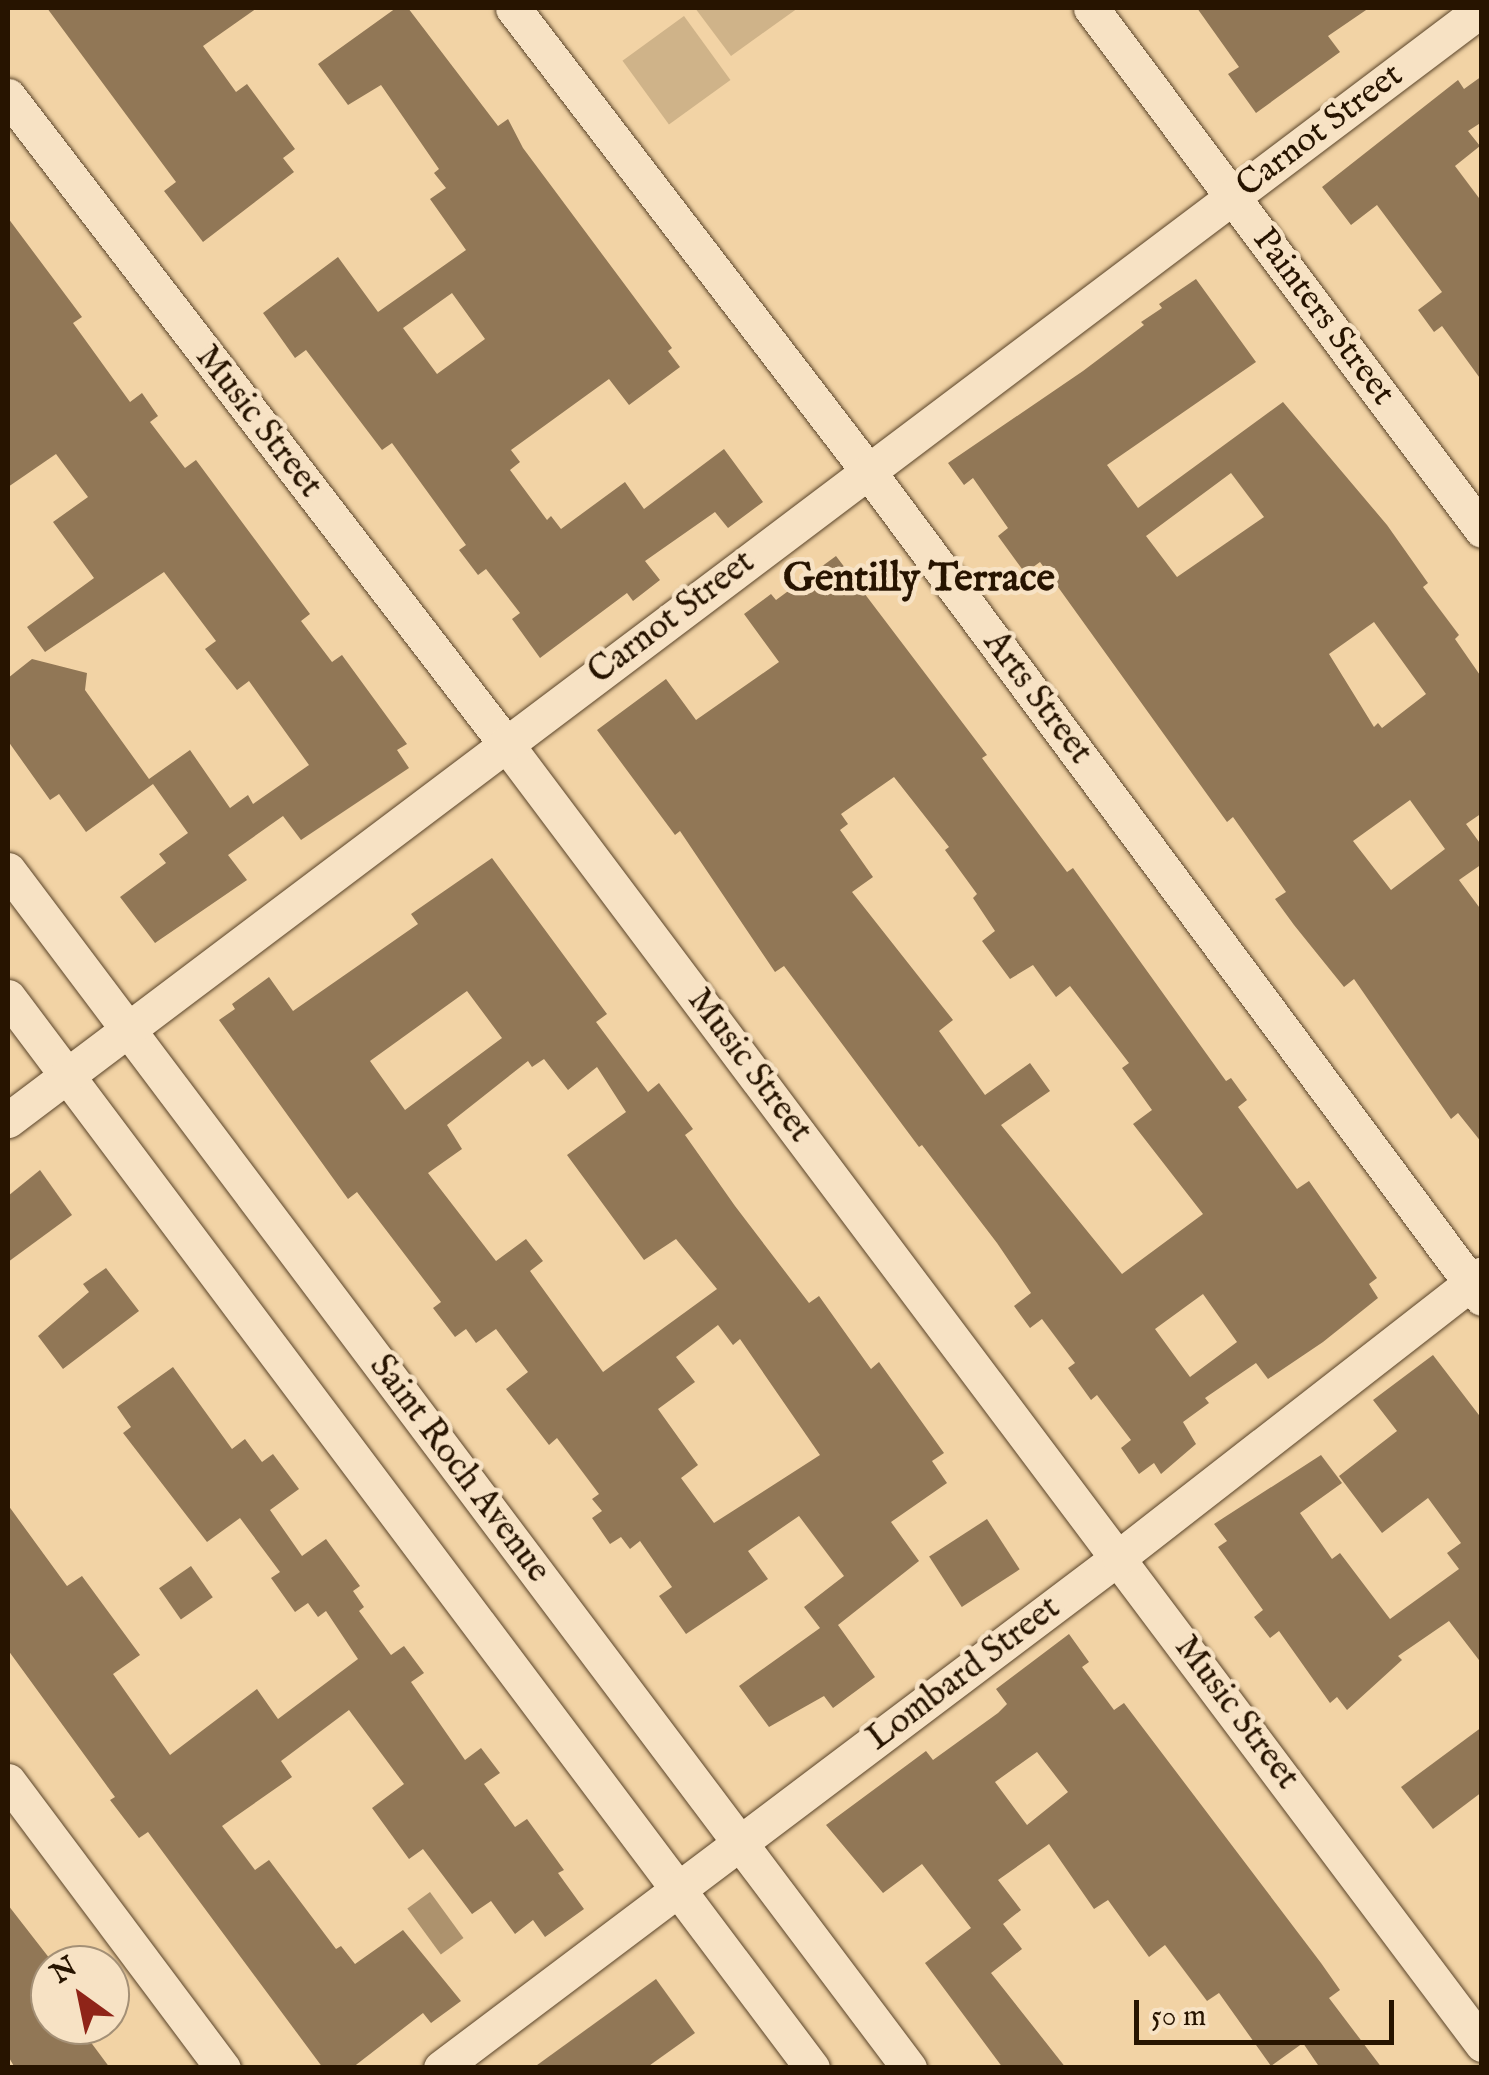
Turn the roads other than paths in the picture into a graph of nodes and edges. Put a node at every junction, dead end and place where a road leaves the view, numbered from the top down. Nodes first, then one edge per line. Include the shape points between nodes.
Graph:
1 (513, 8) edge
2 (1091, 8) edge
3 (1482, 9) edge
4 (8, 96) edge
5 (1233, 196) junction
6 (868, 471) junction
7 (1482, 530) edge
8 (506, 744) junction
9 (8, 870) edge
10 (8, 997) edge
11 (127, 1029) junction
12 (66, 1075) junction
13 (8, 1120) edge
14 (1478, 1285) edge
15 (1120, 1556) junction
16 (8, 1781) edge
17 (740, 1842) junction
18 (677, 1890) junction
19 (1482, 2044) edge
20 (224, 2068) edge
21 (441, 2068) edge
22 (812, 2068) edge
23 (909, 2068) edge

1 - 6 street, Arts Street
2 - 5 street, Painters Street
3 - 5 street, Carnot Street
4 - 8 street, Music Street
5 - 6 street, Carnot Street
5 - 7 street, Painters Street
6 - 8 street, Carnot Street
6 - 14 street, Arts Street
8 - 11 street, Carnot Street
8 - 15 street, Music Street
9 - 11 street, Saint Roch Avenue
10 - 12 street
11 - 12 street, Carnot Street
11 - 17 street, Saint Roch Avenue
12 - 13 street, Carnot Street
12 - 18 street
14 - 15 street, Lombard Street
15 - 17 street, Lombard Street
15 - 19 street, Music Street
16 - 20 street
17 - 18 street, Lombard Street
17 - 23 street, Saint Roch Avenue
18 - 21 street, Lombard Street
18 - 22 street

